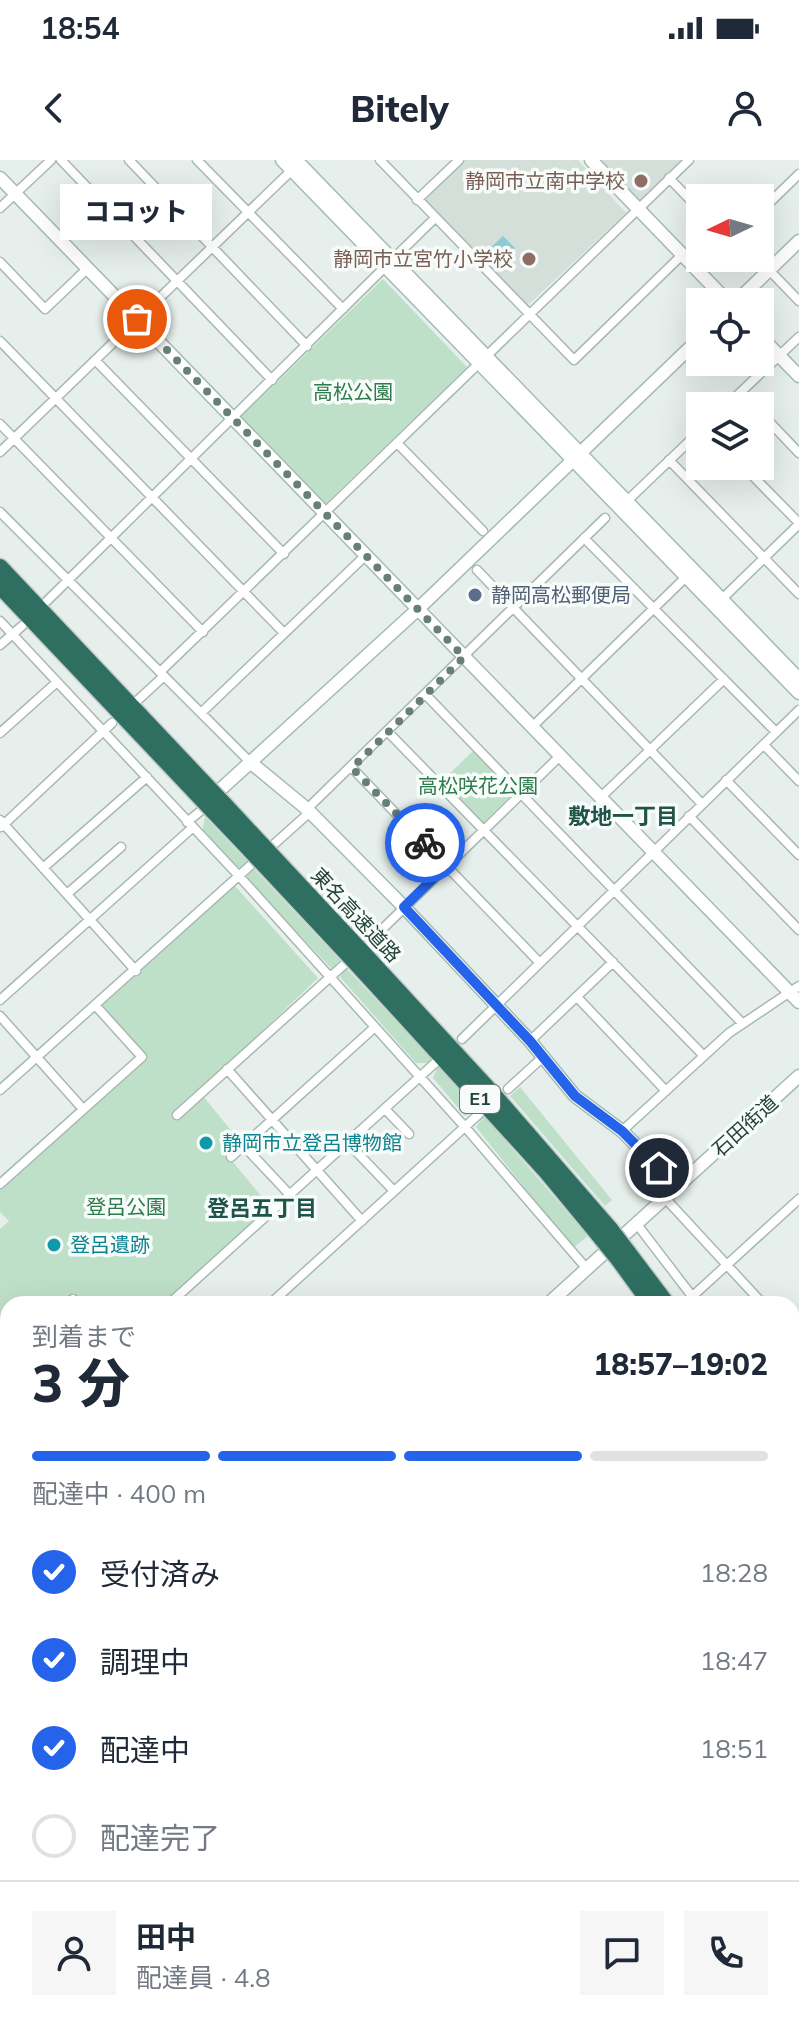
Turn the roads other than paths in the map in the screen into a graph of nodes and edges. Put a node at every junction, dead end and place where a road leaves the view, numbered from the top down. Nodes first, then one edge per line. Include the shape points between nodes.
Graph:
1 (51, 160) edge
2 (61, 160) edge
3 (129, 160) edge
4 (197, 160) edge
5 (282, 160) edge
6 (380, 160) edge
7 (591, 160) edge
8 (689, 160) edge
9 (453, 162) edge
10 (297, 163) edge
11 (799, 174) edge
12 (0, 178) edge
13 (669, 178) junction
14 (16, 194) junction
15 (686, 196) edge
16 (774, 198) edge
17 (417, 200) junction
18 (0, 208) edge
19 (638, 209) junction
20 (247, 213) junction
21 (435, 218) junction
22 (799, 241) edge
23 (213, 247) junction
24 (682, 255) junction
25 (0, 262) edge
26 (389, 263) junction
27 (774, 265) edge
28 (88, 268) junction
29 (767, 272) edge
30 (771, 272) edge
31 (177, 281) junction
32 (714, 288) edge
33 (750, 288) edge
34 (799, 301) edge
35 (343, 309) junction
36 (529, 314) junction
37 (137, 319) junction
38 (799, 337) edge
39 (0, 341) edge
40 (307, 346) junction
41 (774, 351) edge
42 (686, 352) edge
43 (779, 356) junction
44 (95, 360) junction
45 (483, 360) junction
46 (799, 376) edge
47 (272, 380) junction
48 (741, 392) edge
49 (55, 398) junction
50 (233, 419) junction
51 (0, 424) edge
52 (774, 427) edge
53 (14, 438) junction
54 (398, 444) junction
55 (686, 444) edge
56 (0, 452) edge
57 (799, 453) edge
58 (577, 457) junction
59 (191, 459) junction
60 (669, 460) junction
61 (757, 480) edge
62 (152, 498) junction
63 (627, 501) junction
64 (0, 512) edge
65 (326, 514) junction
66 (605, 518) dead end
67 (799, 524) edge
68 (483, 531) dead end
69 (584, 538) junction
70 (111, 539) junction
71 (284, 554) junction
72 (365, 556) junction
73 (764, 558) junction
74 (0, 567) edge
75 (477, 570) dead end
76 (686, 577) junction
77 (68, 581) junction
78 (0, 586) edge
79 (244, 592) junction
80 (799, 594) edge
81 (722, 599) junction
82 (47, 601) dead end
83 (513, 608) junction
84 (655, 608) junction
85 (418, 609) junction
86 (0, 621) edge
87 (22, 626) dead end
88 (203, 632) junction
89 (284, 633) junction
90 (12, 634) junction
91 (0, 645) edge
92 (464, 657) junction
93 (162, 674) junction
94 (724, 679) junction
95 (799, 679) edge
96 (581, 680) junction
97 (57, 682) junction
98 (799, 693) edge
99 (425, 694) junction
100 (138, 700) dead end
101 (799, 710) edge
102 (201, 713) junction
103 (112, 723) dead end
104 (532, 727) junction
105 (104, 731) junction
106 (387, 731) junction
107 (776, 732) junction
108 (0, 733) edge
109 (764, 745) junction
110 (650, 750) junction
111 (560, 756) junction
112 (250, 762) junction
113 (352, 768) junction
114 (147, 777) junction
115 (726, 780) junction
116 (799, 781) edge
117 (200, 788) junction
118 (521, 794) junction
119 (601, 797) junction
120 (219, 801) junction
121 (702, 804) junction
122 (309, 810) junction
123 (689, 816) junction
124 (1, 824) edge
125 (190, 825) junction
126 (484, 829) junction
127 (121, 847) dead end
128 (652, 853) junction
129 (799, 855) edge
130 (446, 866) junction
131 (43, 868) junction
132 (240, 877) junction
133 (614, 889) junction
134 (67, 894) junction
135 (404, 907) junction
136 (89, 919) junction
137 (577, 925) junction
138 (799, 930) edge
139 (539, 962) junction
140 (613, 962) junction
141 (136, 971) junction
142 (329, 975) junction
143 (796, 994) edge
144 (577, 997) junction
145 (0, 1000) edge
146 (495, 1003) junction
147 (95, 1005) junction
148 (0, 1016) edge
149 (742, 1023) junction
150 (375, 1027) junction
151 (462, 1039) dead end
152 (530, 1041) junction
153 (704, 1056) junction
154 (37, 1057) junction
155 (543, 1057) junction
156 (435, 1063) dead end
157 (227, 1069) junction
158 (799, 1076) edge
159 (420, 1077) junction
160 (508, 1089) dead end
161 (0, 1090) edge
162 (666, 1091) junction
163 (83, 1109) junction
164 (385, 1109) junction
165 (479, 1114) dead end
166 (177, 1115) dead end
167 (271, 1121) junction
168 (465, 1127) junction
169 (622, 1131) junction
170 (409, 1134) dead end
171 (348, 1143) junction
172 (244, 1146) junction
173 (231, 1157) dead end
174 (316, 1172) junction
175 (0, 1184) edge
176 (678, 1187) junction
177 (394, 1191) junction
178 (290, 1195) junction
179 (665, 1198) junction
180 (799, 1199) edge
181 (362, 1221) junction
182 (636, 1223) junction
183 (623, 1256) junction
184 (726, 1264) junction
185 (587, 1269) junction
186 (178, 1296) edge
187 (279, 1296) edge
188 (557, 1296) edge
189 (646, 1296) edge
190 (660, 1296) edge
191 (692, 1296) edge
192 (698, 1296) edge
193 (756, 1296) edge

1 - 14 street
2 - 31 street
3 - 23 street
4 - 20 street
5 - 10 street
6 - 17 street
7 - 19 street
8 - 13 street
9 - 17 street
10 - 20 street
10 - 26 street
11 - 16 street
12 - 14 street
13 - 15 street
13 - 19 street
14 - 18 street
14 - 28 street
17 - 21 street
19 - 24 street
19 - 36 street
20 - 23 street
20 - 35 street
21 - 26 street
21 - 36 street
22 - 27 street
23 - 31 street
23 - 40 street
24 - 32 street
24 - 36 street via 574,360
25 - 28 street via 45,309
26 - 35 street
26 - 45 street
28 - 37 street
29 - 33 street
30 - 34 street
31 - 37 street
31 - 47 street
35 - 40 street
36 - 45 street
37 - 44 street
37 - 50 street
38 - 43 street
39 - 49 street
40 - 47 street
41 - 43 street
42 - 58 street
43 - 46 street
43 - 48 street
44 - 49 street
44 - 59 street
45 - 54 street
45 - 58 street
47 - 50 street
49 - 53 street
49 - 62 street
50 - 59 street
50 - 65 street
51 - 53 street
52 - 57 street
53 - 56 street
53 - 70 street
54 - 65 street
54 - 68 street
55 - 60 street
58 - 63 street
58 - 76 street
58 - 85 street
59 - 62 street
59 - 71 street
60 - 63 street
60 - 73 street
61 - 67 street
62 - 70 street
62 - 79 street
63 - 81 street
64 - 77 street
65 - 71 street
65 - 72 street
66 - 69 street
67 - 73 street
69 - 83 street
69 - 84 street
70 - 77 street
70 - 88 street
71 - 79 street
72 - 85 street
72 - 89 street
73 - 80 street
73 - 81 street
74 - 117 highway, 東名高速道路 / E1
75 - 83 street
76 - 84 street
76 - 98 street
77 - 82 street
77 - 93 street
78 - 117 highway, 東名高速道路 / E1
79 - 88 street
79 - 89 street
81 - 95 street
83 - 92 street
83 - 96 street
84 - 94 street
84 - 96 street
85 - 92 street
85 - 112 street
86 - 90 street
87 - 90 street
88 - 93 street
89 - 102 street
90 - 91 street
90 - 97 street
92 - 99 street
92 - 104 street
93 - 100 street
93 - 102 street
94 - 107 street
94 - 110 street
96 - 104 street
96 - 110 street
97 - 105 street
97 - 108 street
99 - 106 street
99 - 118 street
101 - 107 street
102 - 112 street
103 - 105 street
104 - 111 street
105 - 114 street
105 - 124 street
106 - 113 street
106 - 126 street
107 - 109 street
109 - 115 street
109 - 116 street
110 - 119 street
110 - 121 street
111 - 118 street
111 - 119 street
112 - 120 street
112 - 122 street
113 - 122 street
113 - 130 street
114 - 125 street
114 - 131 street
115 - 121 street
115 - 129 street
117 - 120 highway, 東名高速道路 / E1, bridge
118 - 126 street
118 - 133 street
119 - 128 street
120 - 125 street
120 - 183 highway, 東名高速道路 / E1, bridge via 257,849 493,1094
121 - 123 street
122 - 132 street
122 - 135 street
123 - 128 street
123 - 138 street
124 - 131 street
125 - 132 street
125 - 136 street
126 - 130 street
126 - 137 street
127 - 134 street
128 - 133 street
128 - 143 street
130 - 135 street
130 - 139 street
131 - 134 street
132 - 141 street
132 - 142 street
133 - 137 street
133 - 149 street
134 - 136 street
135 - 142 street
135 - 146 street
136 - 141 street
136 - 145 street
137 - 139 street
137 - 140 street
139 - 146 street
140 - 144 street
140 - 153 street
141 - 147 street
142 - 150 street
142 - 157 street
143 - 149 street
144 - 152 street
144 - 162 street
146 - 151 street
146 - 152 street
147 - 154 street
147 - 163 street via 142,1057
148 - 154 street
149 - 153 street
150 - 159 street
150 - 167 street
152 - 155 street
153 - 162 street
154 - 161 street
154 - 163 street
155 - 160 street
155 - 169 street via 575,1096
156 - 159 street
157 - 166 street
157 - 167 street
158 - 176 street, 石田街道
159 - 164 street
159 - 168 street
162 - 169 street
163 - 175 street
164 - 170 street
164 - 171 street
165 - 168 street
167 - 172 street
167 - 174 street
168 - 177 street
168 - 185 street
169 - 176 street
171 - 174 street
171 - 177 street
172 - 173 street
172 - 178 street
174 - 178 street
174 - 181 street
176 - 179 street, 石田街道
177 - 181 street
178 - 186 street
179 - 182 street, 石田街道
179 - 184 street
180 - 184 street
181 - 187 street
182 - 185 street, 石田街道
182 - 191 street
183 - 189 highway, 東名高速道路 / E1
183 - 190 highway, 東名高速道路 / E1
184 - 192 street
184 - 193 street
185 - 188 street, 石田街道

